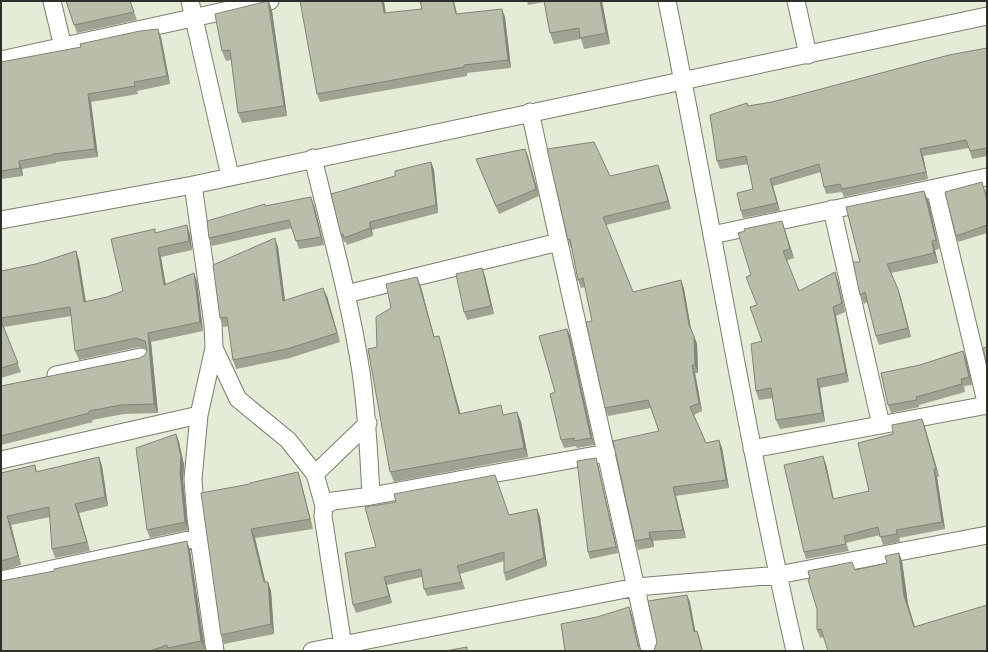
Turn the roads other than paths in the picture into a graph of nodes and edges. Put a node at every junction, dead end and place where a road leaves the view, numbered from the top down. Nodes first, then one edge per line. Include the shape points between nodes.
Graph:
1 (52, 1) edge
2 (190, 1) edge
3 (270, 1) edge
4 (666, 1) edge
5 (796, 1) edge
6 (987, 16) edge
7 (194, 18) junction
8 (64, 47) junction
9 (808, 55) junction
10 (1, 60) edge
11 (683, 80) junction
12 (530, 112) junction
13 (313, 158) junction
14 (230, 176) junction
15 (987, 177) edge
16 (193, 185) junction
17 (935, 188) junction
18 (832, 209) junction
19 (1, 220) edge
20 (712, 235) junction
21 (559, 242) junction
22 (346, 294) junction
23 (214, 348) junction
24 (141, 357) edge
25 (40, 379) edge
26 (987, 405) edge
27 (199, 415) junction
28 (368, 423) junction
29 (881, 426) junction
30 (752, 449) junction
31 (607, 453) junction
32 (1, 460) edge
33 (315, 474) junction
34 (371, 496) junction
35 (324, 506) junction
36 (987, 535) edge
37 (198, 538) junction
38 (778, 575) junction
39 (1, 580) edge
40 (636, 587) junction
41 (343, 648) edge
42 (215, 651) edge
43 (312, 651) edge
44 (650, 651) edge
45 (795, 651) edge

1 - 8 street
2 - 7 street
3 - 7 street
4 - 11 street
5 - 9 street
6 - 9 street
7 - 8 street
7 - 14 street
8 - 10 street
9 - 11 street
11 - 12 street
11 - 20 street
12 - 13 street
12 - 21 street
13 - 14 street
13 - 22 street
14 - 16 street
15 - 17 street
16 - 19 street
16 - 23 street via 213,324
17 - 18 street
17 - 26 street
18 - 20 street
18 - 29 street
20 - 30 street
21 - 22 street
21 - 31 street
22 - 28 street via 361,370
23 - 27 street
23 - 33 street via 238,399 288,440
24 - 25 street
26 - 29 street
27 - 32 street
27 - 37 street via 193,479
28 - 33 street
28 - 34 street
29 - 30 street
30 - 38 street
31 - 34 street
31 - 40 street
33 - 35 street
34 - 35 street via 333,501
35 - 41 street via 323,516
36 - 38 street
37 - 39 street
37 - 42 street
38 - 40 street
38 - 45 street
40 - 41 street
40 - 44 street
41 - 43 street

